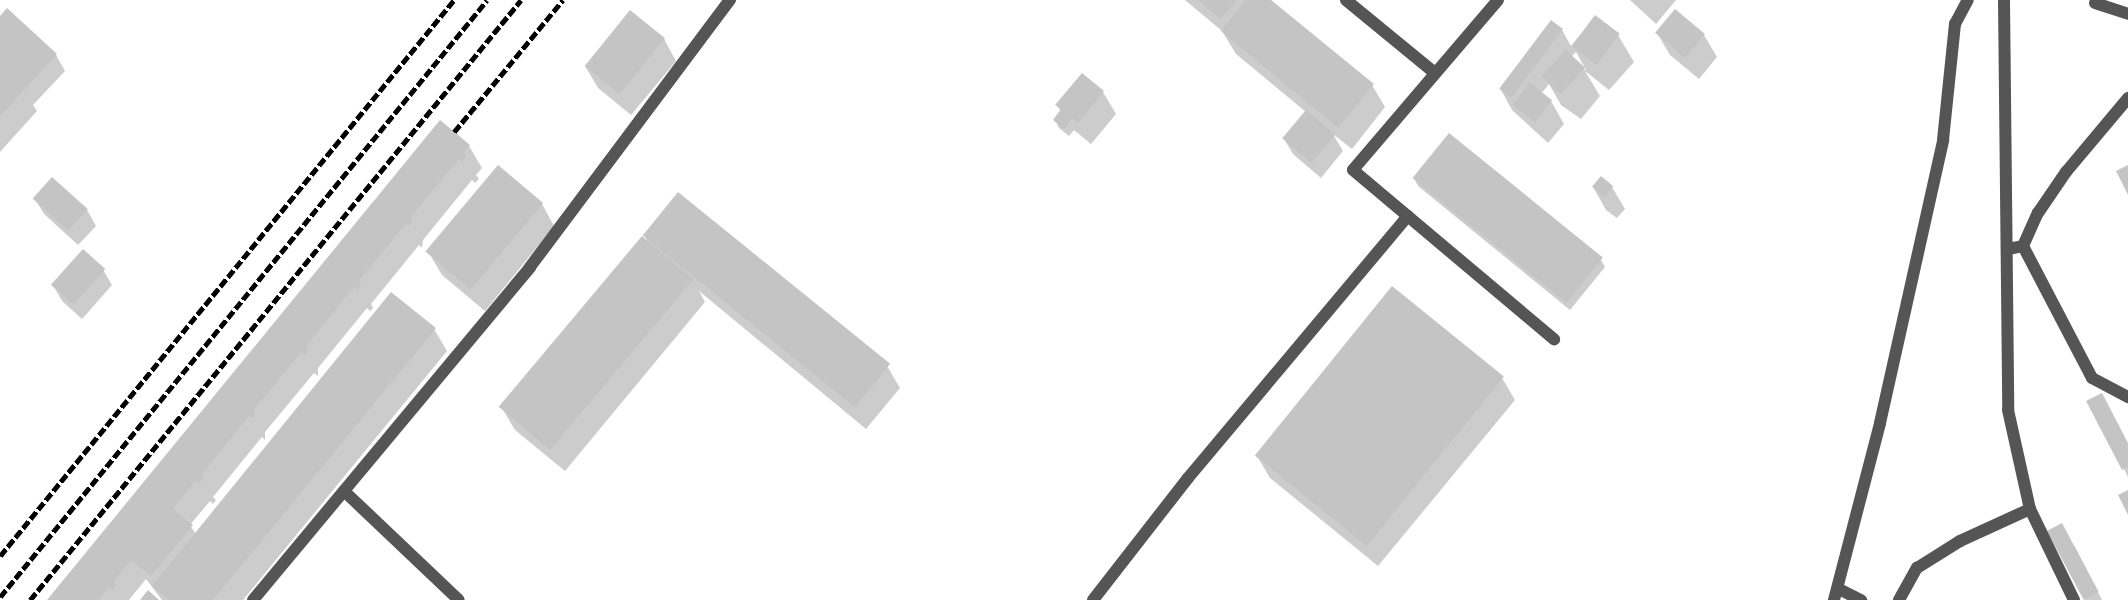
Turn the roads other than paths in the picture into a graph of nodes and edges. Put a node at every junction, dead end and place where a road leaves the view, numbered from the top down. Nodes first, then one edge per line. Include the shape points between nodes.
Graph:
1 (730, 0) edge
2 (1346, 0) edge
3 (1498, 0) edge
4 (1968, 0) edge
5 (2004, 0) edge
6 (2096, 1) edge
7 (2128, 14) edge
8 (1435, 74) junction
9 (2128, 98) edge
10 (1408, 216) junction
11 (2024, 246) junction
12 (2008, 249) junction
13 (1554, 339) dead end
14 (2128, 397) edge
15 (344, 491) junction
16 (2030, 509) junction
17 (1837, 594) edge
18 (253, 600) edge
19 (459, 600) edge
20 (1093, 600) edge
21 (1862, 600) edge
22 (1899, 600) edge
23 (2074, 600) edge

1 - 15 street via 530,267
2 - 8 street
3 - 8 street
4 - 17 street via 1955,24 1943,140
5 - 12 street
6 - 7 street
8 - 10 street via 1353,171
9 - 11 street via 2066,172 2038,213
10 - 13 street
10 - 20 street via 1188,478
11 - 12 street
11 - 14 street via 2092,378
12 - 16 street via 2008,410
15 - 18 street
15 - 19 street
16 - 22 street via 1960,541 1917,568
16 - 23 street
17 - 21 street

